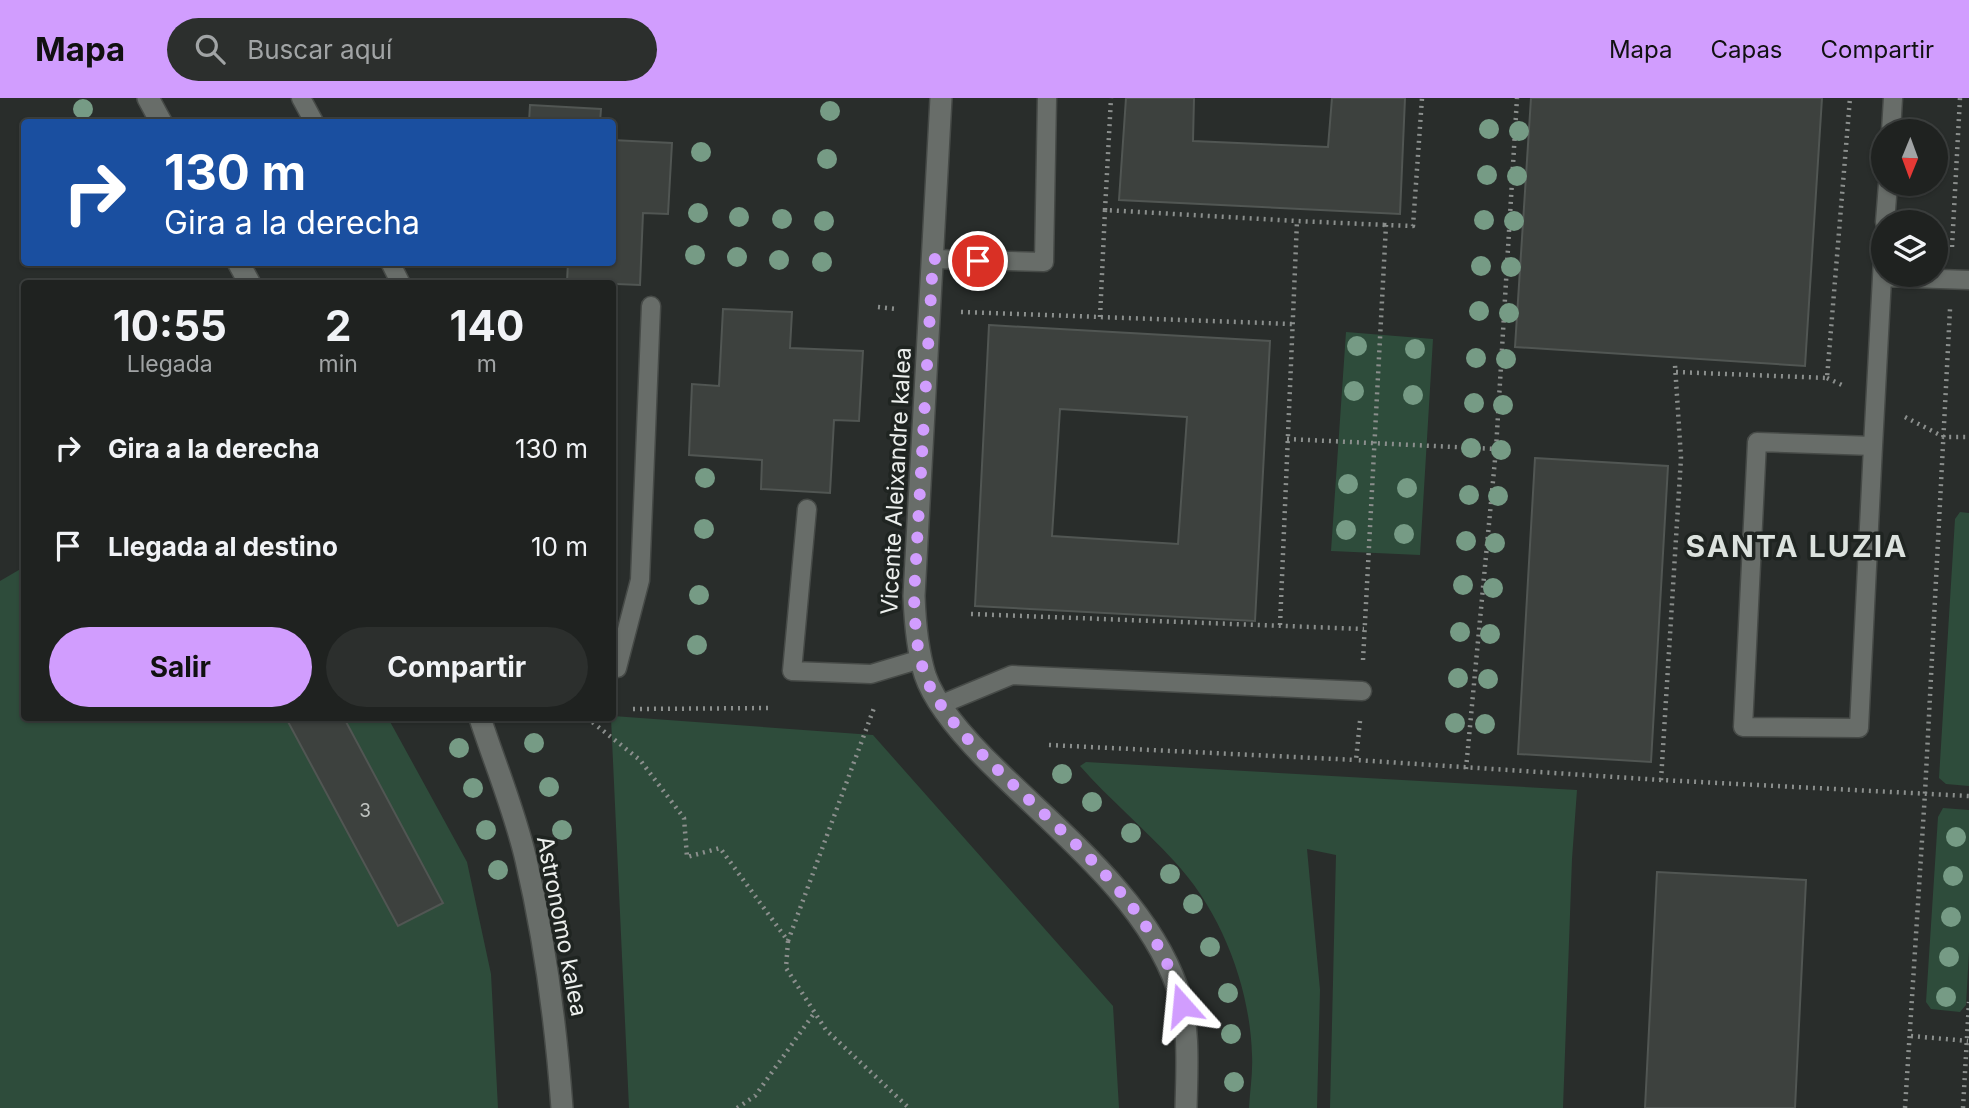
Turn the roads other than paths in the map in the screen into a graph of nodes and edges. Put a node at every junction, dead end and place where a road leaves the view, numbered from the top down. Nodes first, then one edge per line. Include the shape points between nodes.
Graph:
1 (148, 98) edge
2 (301, 98) edge
3 (941, 98) edge
4 (1047, 98) edge
5 (1894, 98) edge
6 (159, 119) edge
7 (312, 119) edge
8 (1892, 119) edge
9 (933, 259) junction
10 (1881, 287) edge
11 (651, 306) dead end
12 (1873, 446) junction
13 (807, 509) dead end
14 (921, 659) junction
15 (616, 668) edge
16 (1362, 691) road end
17 (942, 704) junction
18 (481, 721) edge
19 (562, 1108) edge
20 (1186, 1108) edge

1 - 6 street
2 - 7 lane
3 - 9 street, Vicente Aleixandre kalea
4 - 9 lane via 1044,262
5 - 8 lane
9 - 14 street, Vicente Aleixandre kalea via 914,596
10 - 12 lane
11 - 15 lane via 639,580
12 - 12 lane via 1757,442 1743,727 1859,728
13 - 14 lane via 792,671 871,674
14 - 17 street, Vicente Aleixandre kalea via 925,677
16 - 17 lane via 1012,675
17 - 20 street, Vicente Aleixandre kalea via 970,743 1110,881 1143,920 1164,956 1186,1023
18 - 19 street, Astronomo kalea via 526,858 558,1049

